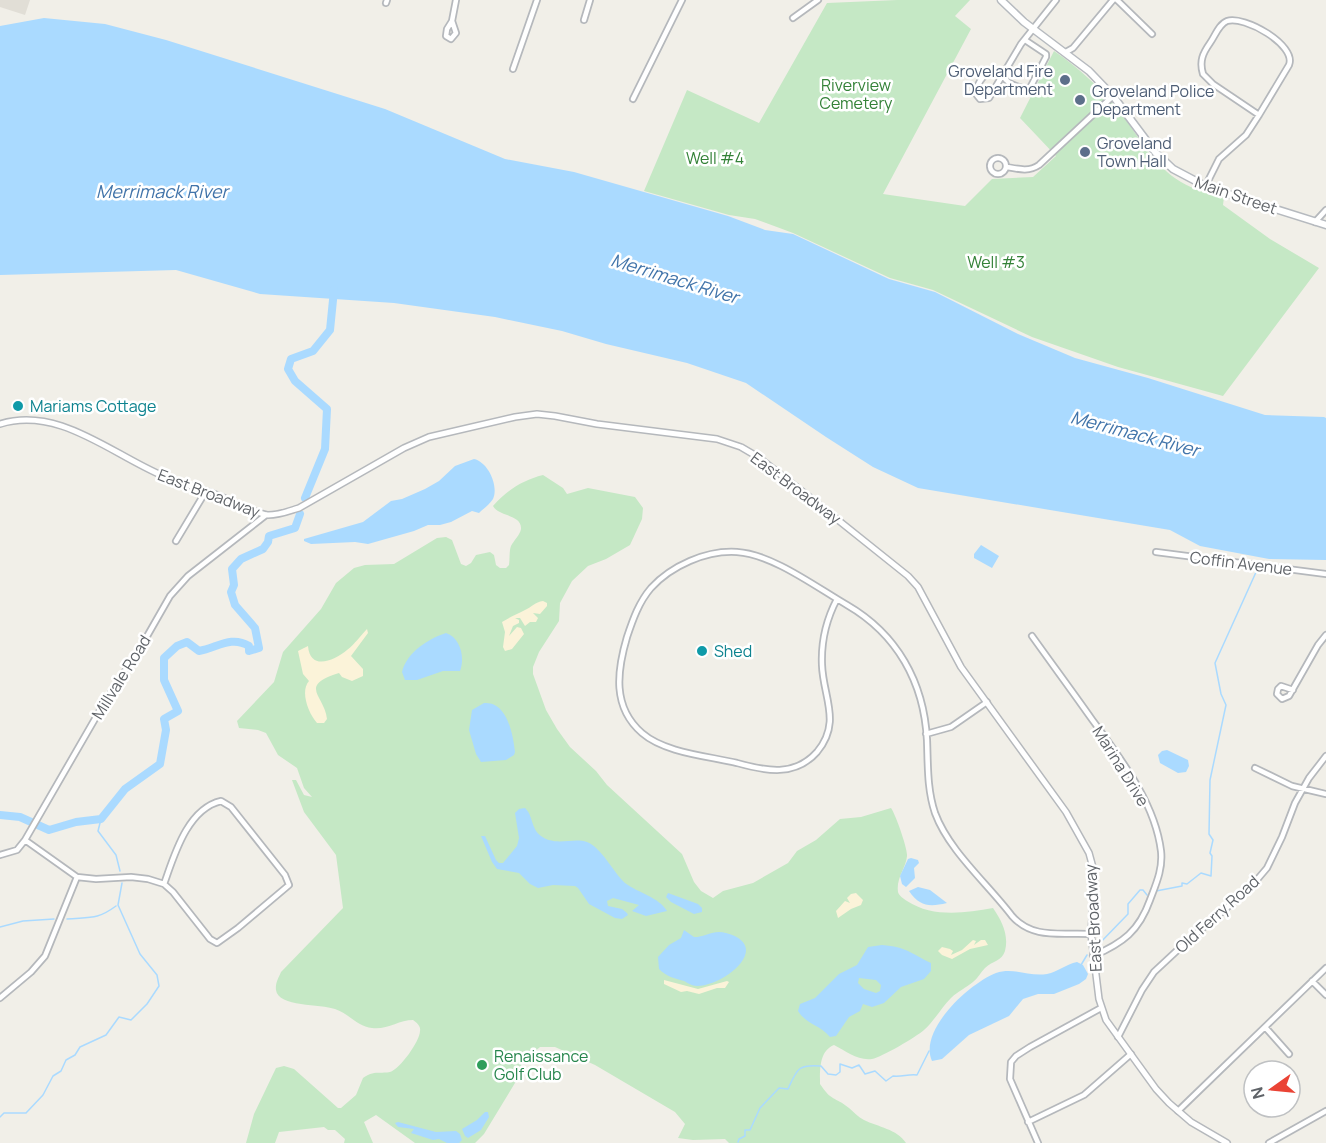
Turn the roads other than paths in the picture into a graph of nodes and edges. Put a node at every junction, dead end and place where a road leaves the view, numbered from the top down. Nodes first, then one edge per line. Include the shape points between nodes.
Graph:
1 (456, 0) edge
2 (537, 0) edge
3 (590, 0) edge
4 (682, 0) edge
5 (818, 0) edge
6 (1001, 0) edge
7 (1056, 0) edge
8 (1115, 0) edge
9 (793, 18) dead end
10 (584, 20) dead end
11 (452, 21) dead end
12 (1034, 30) junction
13 (1152, 34) dead end
14 (1025, 39) junction
15 (1066, 52) junction
16 (513, 69) dead end
17 (1003, 75) junction
18 (1113, 96) junction
19 (633, 99) dead end
20 (1259, 115) junction
21 (1006, 167) dead end
22 (1205, 187) junction
23 (1326, 210) edge
24 (1315, 222) junction
25 (1326, 225) edge
26 (0, 424) edge
27 (206, 491) junction
28 (266, 515) junction
29 (176, 541) dead end
30 (1156, 552) dead end
31 (1326, 574) edge
32 (837, 599) junction
33 (1326, 635) edge
34 (1032, 636) dead end
35 (1293, 690) dead end
36 (987, 702) junction
37 (927, 734) junction
38 (1326, 756) edge
39 (1255, 768) dead end
40 (1303, 789) junction
41 (1326, 794) edge
42 (25, 840) junction
43 (0, 855) edge
44 (77, 877) junction
45 (164, 884) junction
46 (1091, 934) junction
47 (1094, 956) junction
48 (1326, 968) edge
49 (1312, 981) junction
50 (1326, 995) edge
51 (0, 998) edge
52 (1101, 1008) junction
53 (1265, 1027) junction
54 (1118, 1037) junction
55 (1131, 1054) junction
56 (1289, 1054) dead end
57 (1178, 1111) junction
58 (1326, 1111) edge
59 (1028, 1122) junction
60 (1038, 1143) edge
61 (1227, 1143) edge
62 (1269, 1143) edge

1 - 11 street
2 - 16 street
3 - 10 street
4 - 19 street
5 - 9 street
6 - 12 main road, Main Street
7 - 12 street
8 - 13 street
8 - 15 street via 1074,48
12 - 14 street
12 - 15 main road, Main Street
14 - 17 street
14 - 17 street via 1046,54 1031,86 1016,86
15 - 18 main road, Main Street
17 - 17 street via 989,98 980,99 976,89 983,76 995,72
18 - 21 street via 1034,168
18 - 22 main road, Main Street via 1165,163
20 - 20 street via 1289,65 1289,52 1270,34 1240,21 1228,21 1202,57 1203,74
20 - 22 street via 1246,135 1219,159
22 - 24 main road, Main Street
23 - 24 street
24 - 25 main road, Main Street
26 - 27 street, East Broadway via 21,419 60,425 161,475
27 - 28 street, East Broadway
27 - 29 street
28 - 36 street, East Broadway via 299,508 429,437 515,417 537,414 717,439 758,457 908,576 918,587 961,668
28 - 42 street, Millvale Road via 175,590
30 - 31 street, Coffin Avenue
32 - 32 street via 752,554 716,553 674,570 646,595 630,626 618,677 628,716 646,737 668,747 770,771 803,763 820,747 830,725 822,653 826,625
32 - 37 street via 877,626 901,654 918,687
33 - 35 street
34 - 47 street, Marina Drive via 1126,768 1152,817 1159,842 1160,873 1142,919 1125,939
36 - 37 street via 948,729
36 - 46 street, East Broadway via 1066,812 1089,853 1095,875
37 - 46 street via 930,792 948,838 1023,926 1038,933
38 - 40 street, Old Ferry Road
39 - 40 street
40 - 41 street
40 - 54 street, Old Ferry Road via 1263,873 1162,964
42 - 43 street, Millvale Road via 17,850
42 - 44 street
44 - 45 street via 131,877
44 - 51 street via 45,956
45 - 45 street via 184,831 206,808 221,801 231,807 289,883 217,943
46 - 47 street, East Broadway
47 - 52 street, East Broadway
48 - 49 street
49 - 50 street
49 - 53 street
52 - 54 street, East Broadway
52 - 59 street via 1030,1047 1011,1062 1010,1079
53 - 56 street
53 - 57 street
54 - 55 street, East Broadway
55 - 57 street, East Broadway
55 - 59 street via 1084,1095
57 - 61 street, East Broadway
58 - 62 street
59 - 60 street

